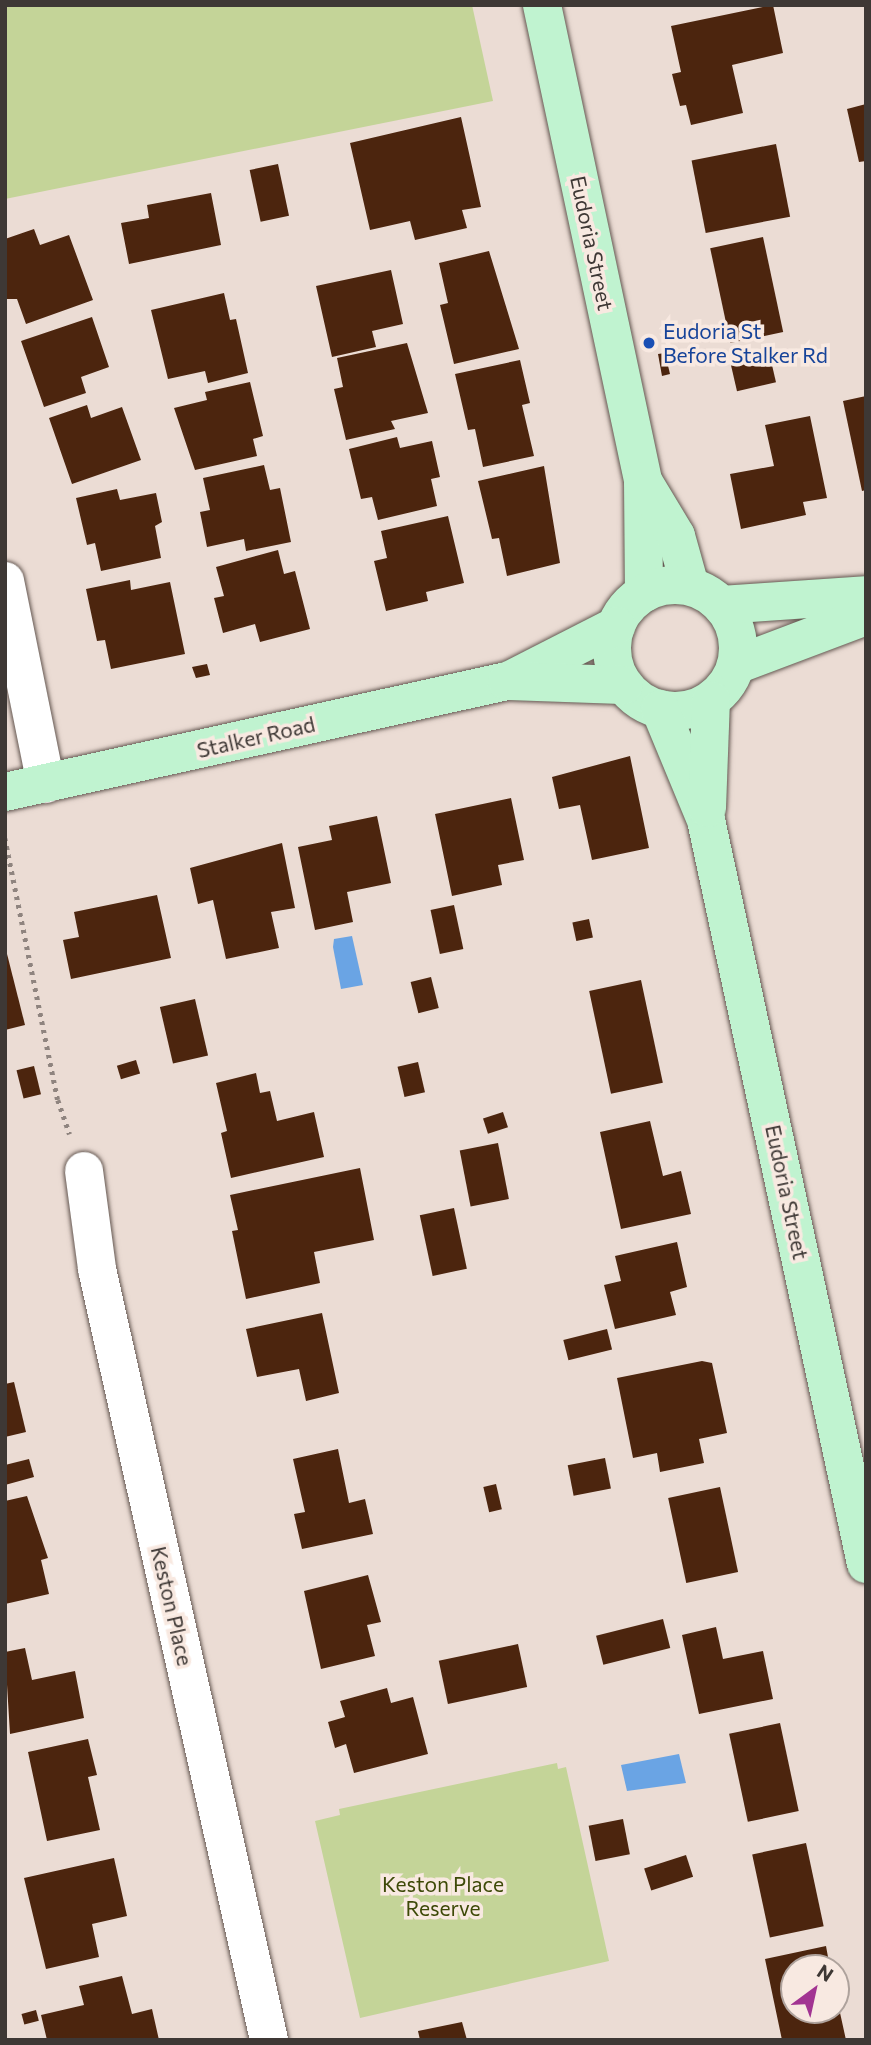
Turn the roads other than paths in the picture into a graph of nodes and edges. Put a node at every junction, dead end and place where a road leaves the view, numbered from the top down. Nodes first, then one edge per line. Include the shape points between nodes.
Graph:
1 (542, 5) edge
2 (643, 481) junction
3 (5, 581) edge
4 (644, 593) junction
5 (705, 595) junction
6 (866, 596) edge
7 (866, 616) edge
8 (616, 626) junction
9 (736, 665) junction
10 (507, 681) junction
11 (624, 685) junction
12 (711, 700) junction
13 (660, 709) junction
14 (46, 784) junction
15 (5, 792) edge
16 (706, 820) junction
17 (84, 1171) road end
18 (864, 1549) edge
19 (269, 2040) edge

1 - 2 main road, Eudoria Street
2 - 4 main road, Eudoria Street
2 - 5 main road, Eudoria Street
3 - 14 street
4 - 5 main road via 663,586
4 - 8 main road via 632,601
5 - 6 main road
5 - 9 main road via 733,623
7 - 9 main road
8 - 10 main road, Stalker Road
8 - 11 main road via 613,656
9 - 12 main road
10 - 11 main road, Stalker Road
10 - 14 main road, Stalker Road
11 - 13 main road via 640,700
12 - 13 main road via 686,709
12 - 16 main road, Eudoria Street
13 - 16 main road, Eudoria Street
14 - 15 main road, Stalker Road
16 - 18 main road, Eudoria Street
17 - 19 street, Keston Place via 97,1269

